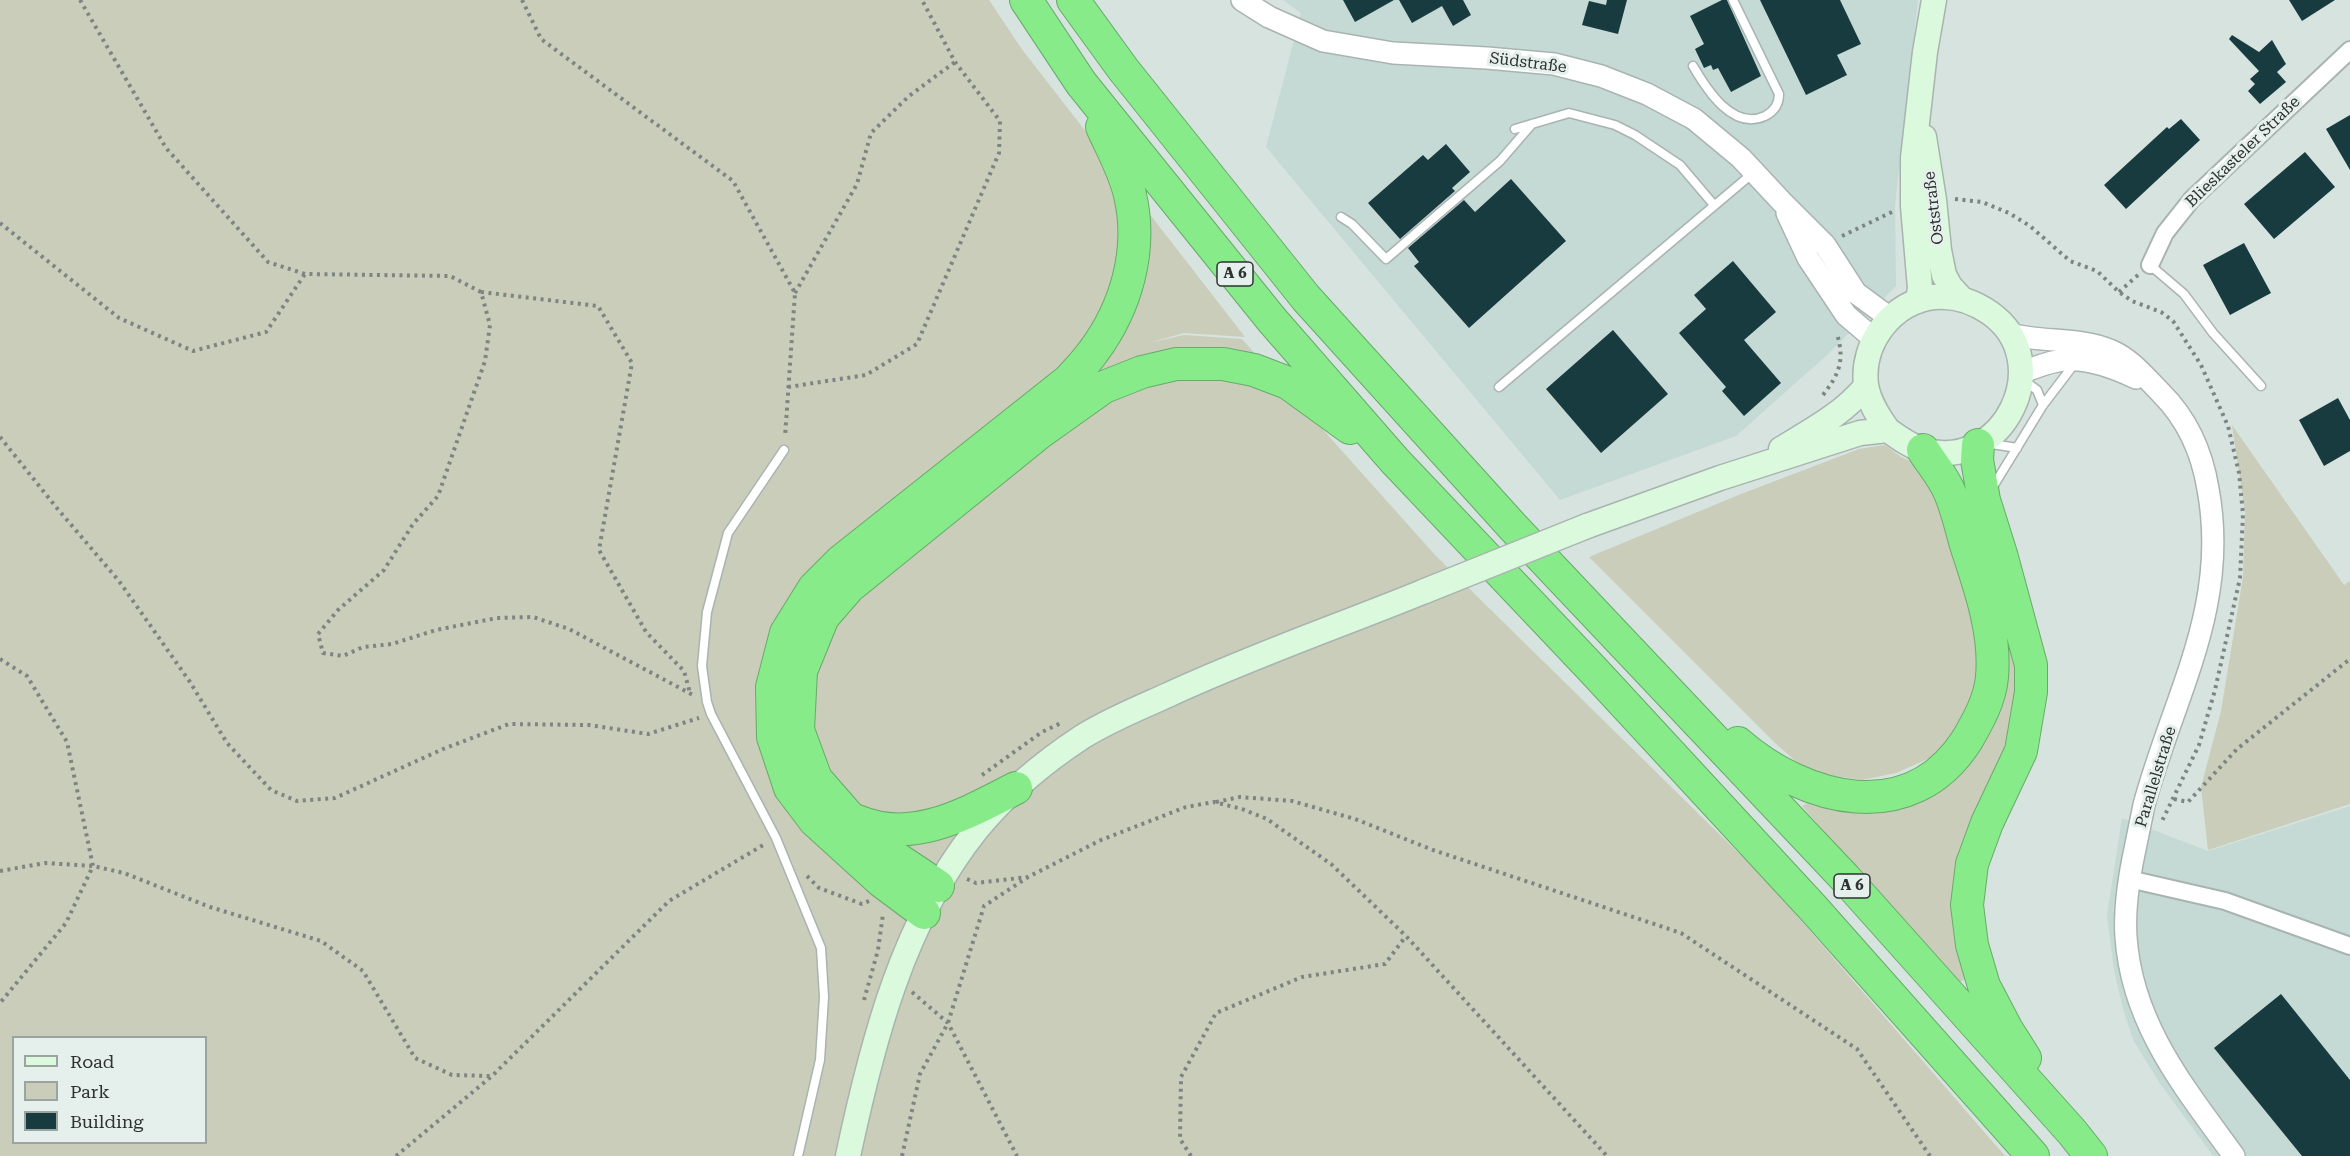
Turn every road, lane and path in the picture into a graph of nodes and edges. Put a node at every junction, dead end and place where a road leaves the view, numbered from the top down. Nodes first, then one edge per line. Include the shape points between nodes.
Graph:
1 (80, 0) edge
2 (522, 0) edge
3 (922, 0) edge
4 (1026, 0) edge
5 (1073, 0) edge
6 (1242, 0) edge
7 (1733, 0) edge
8 (1934, 0) edge
9 (2350, 51) edge
10 (955, 62) junction
11 (1693, 66) dead end
12 (1081, 83) junction
13 (1532, 124) junction
14 (1515, 129) dead end
15 (1756, 171) junction
16 (1782, 202) junction
17 (1923, 203) junction
18 (1714, 205) junction
19 (1341, 217) dead end
20 (0, 223) edge
21 (1825, 245) junction
22 (2150, 265) junction
23 (305, 274) junction
24 (481, 292) junction
25 (2119, 292) junction
26 (795, 293) junction
27 (1961, 298) junction
28 (1918, 301) junction
29 (1890, 318) junction
30 (1835, 329) dead end
31 (2010, 334) junction
32 (1874, 339) junction
33 (2076, 361) junction
34 (2021, 375) junction
35 (1866, 386) junction
36 (788, 387) junction
37 (1499, 387) dead end
38 (2261, 387) dead end
39 (2156, 388) junction
40 (1821, 397) dead end
41 (2043, 405) junction
42 (1888, 430) junction
43 (0, 437) edge
44 (1980, 444) junction
45 (2017, 448) junction
46 (784, 450) joint
47 (1923, 450) junction
48 (1395, 460) junction
49 (1720, 478) junction
50 (1984, 500) junction
51 (1627, 645) junction
52 (0, 659) edge
53 (2350, 659) edge
54 (690, 694) junction
55 (707, 702) junction
56 (711, 714) junction
57 (1016, 788) junction
58 (2174, 799) junction
59 (1214, 802) junction
60 (851, 819) junction
61 (2159, 828) dead end
62 (776, 838) junction
63 (93, 866) junction
64 (0, 871) edge
65 (803, 872) dead end
66 (1028, 877) junction
67 (2129, 879) junction
68 (937, 890) junction
69 (871, 899) dead end
70 (1407, 936) junction
71 (2350, 946) edge
72 (896, 978) junction
73 (0, 1003) edge
74 (948, 1023) junction
75 (492, 1076) junction
76 (2072, 1132) junction
77 (396, 1156) edge
78 (798, 1156) edge
79 (848, 1156) edge
80 (902, 1156) edge
81 (1017, 1156) edge
82 (1191, 1156) edge
83 (1607, 1156) edge
84 (1930, 1156) edge
85 (2032, 1156) edge
86 (2091, 1156) edge
87 (2234, 1156) edge

1 - 23 path via 166,148 268,262
2 - 26 path via 541,39 733,181
3 - 10 path
4 - 12 highway, A 6
5 - 51 highway, A 6 via 1306,298 1428,436
6 - 15 street, Südstraße via 1323,41 1393,53 1554,64 1601,76 1694,118
7 - 11 lane via 1779,94 1779,104 1755,120 1743,119 1708,92
8 - 17 main road, Oststraße via 1919,114
9 - 22 street, Blieskasteler Straße via 2192,199 2165,232
10 - 26 path via 909,96 871,133 857,184
10 - 36 path via 1000,121 999,153 917,344 866,375
12 - 48 highway, A 6 via 1272,320
12 - 68 highway via 1130,196 1132,268 1122,302 1094,352 1069,380 841,561 814,588 786,633 772,687 773,736 790,788 815,822 881,881
13 - 14 lane
13 - 18 lane via 1569,113 1615,125 1680,165
13 - 19 lane via 1500,161 1386,259
15 - 16 street, Südstraße
15 - 18 lane
16 - 21 street, Südstraße
16 - 32 street, Südstraße via 1808,258 1846,315
17 - 21 path via 1886,214
17 - 25 path via 1958,198 2009,213 2070,261 2097,272
17 - 27 main road, Oststraße via 1944,274
17 - 28 main road, Oststraße
18 - 37 lane
20 - 23 path via 118,318 194,351 266,332
21 - 29 street, Südstraße via 1856,293
22 - 25 path
22 - 38 lane via 2184,294
23 - 24 path via 450,276
24 - 54 path via 598,306 632,363 599,550 646,633 684,671
24 - 54 path via 490,325 485,361 438,496 413,524 384,570 338,610 318,634 323,653 343,656 363,647 392,644 436,630 497,618 533,617 569,629
25 - 58 path via 2173,321 2202,365 2228,426 2239,473 2243,514 2240,578 2229,635 2199,744
26 - 36 path
27 - 28 main road via 1946,296
27 - 31 main road via 1997,318
28 - 29 main road
29 - 32 main road
30 - 40 path via 1841,348 1838,376
31 - 34 main road
31 - 39 street, Parallelstraße via 2078,341 2114,351
32 - 35 main road via 1866,362
33 - 34 street, Parallelstraße via 2060,360
33 - 39 street, Parallelstraße via 2120,370
33 - 41 lane
34 - 41 lane via 2037,390
34 - 44 main road via 2012,413 1999,430
35 - 42 main road via 1874,410
35 - 49 main road via 1835,417 1775,453
36 - 46 path
39 - 67 street, Parallelstraße via 2192,433 2205,468 2214,544 2199,644 2145,805
41 - 45 lane
42 - 47 main road
42 - 49 main road via 1860,433
43 - 56 path via 119,581 190,682 227,743 271,790 297,801 335,798 509,724 590,725 648,734
44 - 45 lane
44 - 47 main road via 1942,453
44 - 50 highway via 1977,460
45 - 50 lane
46 - 55 lane via 728,533 707,612 702,666
47 - 51 highway via 1950,491 1993,645 1992,680 1980,719 1958,754 1932,778 1874,798 1841,796 1805,786 1761,762
48 - 60 highway via 1288,383 1254,370 1223,364 1176,364 1104,387 1038,434 849,587 823,617 801,670 798,730 816,778
48 - 85 highway, A 6 via 1813,908
49 - 57 main road, bridge via 1587,526 1207,677 1113,720 1076,742
50 - 76 highway via 2031,665 2031,692 2021,751 1972,864 1968,905 1972,945 1984,986 2006,1028
51 - 76 highway, A 6 via 1845,878
52 - 63 path via 27,676 67,742
53 - 58 path via 2237,749 2188,802
54 - 55 path
55 - 56 lane
56 - 62 lane
57 - 60 highway via 957,817 914,830 871,827
57 - 68 main road via 977,829
58 - 61 path
59 - 66 path via 1186,807 1101,840
59 - 70 path via 1267,819 1331,864
59 - 84 path via 1240,797 1292,801 1355,819 1433,850 1681,933 1857,1049
60 - 68 highway
62 - 75 path via 669,901
62 - 78 lane via 821,948 824,997 820,1060
63 - 64 path via 45,862
63 - 73 path via 66,923
63 - 75 path via 124,873 210,907 321,941 363,971 416,1058 452,1075
65 - 69 path via 819,888 862,904
66 - 68 path
66 - 74 path via 984,906
67 - 71 street via 2225,900
67 - 87 street, Parallelstraße via 2126,937 2141,1010 2180,1081
68 - 72 main road
70 - 82 path via 1385,964 1302,977 1216,1013 1181,1077 1180,1139
70 - 83 path
72 - 74 path
72 - 79 main road
74 - 80 path via 920,1074
74 - 81 path
75 - 77 path
76 - 86 highway, A 6

